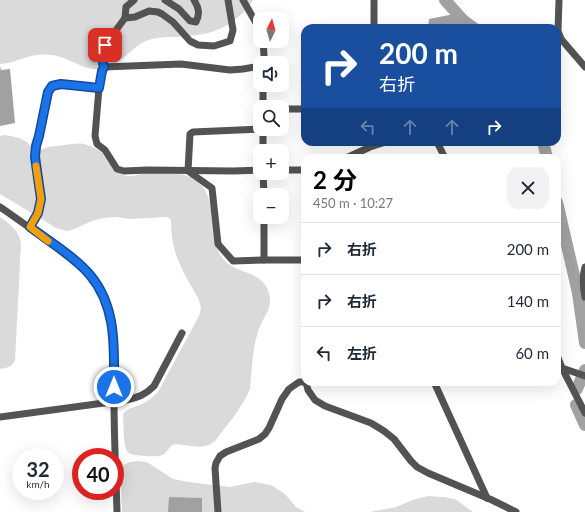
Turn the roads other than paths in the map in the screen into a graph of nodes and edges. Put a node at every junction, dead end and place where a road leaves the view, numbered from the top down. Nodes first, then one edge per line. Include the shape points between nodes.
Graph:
1 (134, 0) edge
2 (165, 0) edge
3 (194, 0) edge
4 (228, 0) edge
5 (243, 0) edge
6 (374, 0) edge
7 (559, 0) edge
8 (125, 18) junction
9 (253, 18) edge
10 (374, 24) edge
11 (558, 24) edge
12 (561, 39) edge
13 (104, 67) junction
14 (253, 67) edge
15 (585, 68) edge
16 (99, 88) junction
17 (289, 109) edge
18 (301, 109) edge
19 (253, 129) edge
20 (373, 146) edge
21 (355, 154) edge
22 (188, 170) junction
23 (253, 170) edge
24 (289, 170) edge
25 (301, 170) edge
26 (0, 207) edge
27 (264, 224) edge
28 (30, 227) junction
29 (264, 260) junction
30 (301, 260) edge
31 (585, 267) edge
32 (585, 297) edge
33 (182, 333) dead end
34 (562, 368) joint
35 (583, 375) edge
36 (301, 382) edge
37 (307, 386) edge
38 (436, 386) edge
39 (114, 402) junction
40 (585, 413) edge
41 (0, 417) edge
42 (487, 498) junction
43 (116, 512) edge
44 (218, 512) edge
45 (516, 512) edge

1 - 8 street via 126,7
2 - 3 street via 179,9 190,21 196,22 199,10
4 - 8 street via 233,30 230,41 214,46 190,42 173,22 158,12 150,10 135,17
5 - 9 street
6 - 10 street
7 - 11 street
8 - 13 street via 105,45
12 - 15 street
13 - 14 street via 180,64 230,70
13 - 16 street
16 - 22 street via 95,136 117,169 124,172
16 - 28 street via 61,84 52,86 48,92 35,157 41,199 38,213
17 - 18 street
19 - 22 street via 193,132 190,134
20 - 21 street
22 - 23 street
22 - 29 street via 212,188 218,244 233,261
24 - 25 street
26 - 28 street
27 - 29 street
28 - 39 street via 80,264 105,300 113,330
29 - 30 street
31 - 32 street
33 - 39 street via 154,386 140,397
34 - 35 street
34 - 40 street
36 - 44 street via 289,389 282,399 266,434 226,452 216,462
37 - 42 street via 315,400 325,406 371,423 384,431 394,439 417,468
38 - 42 street
39 - 41 street
39 - 43 street
42 - 45 street

